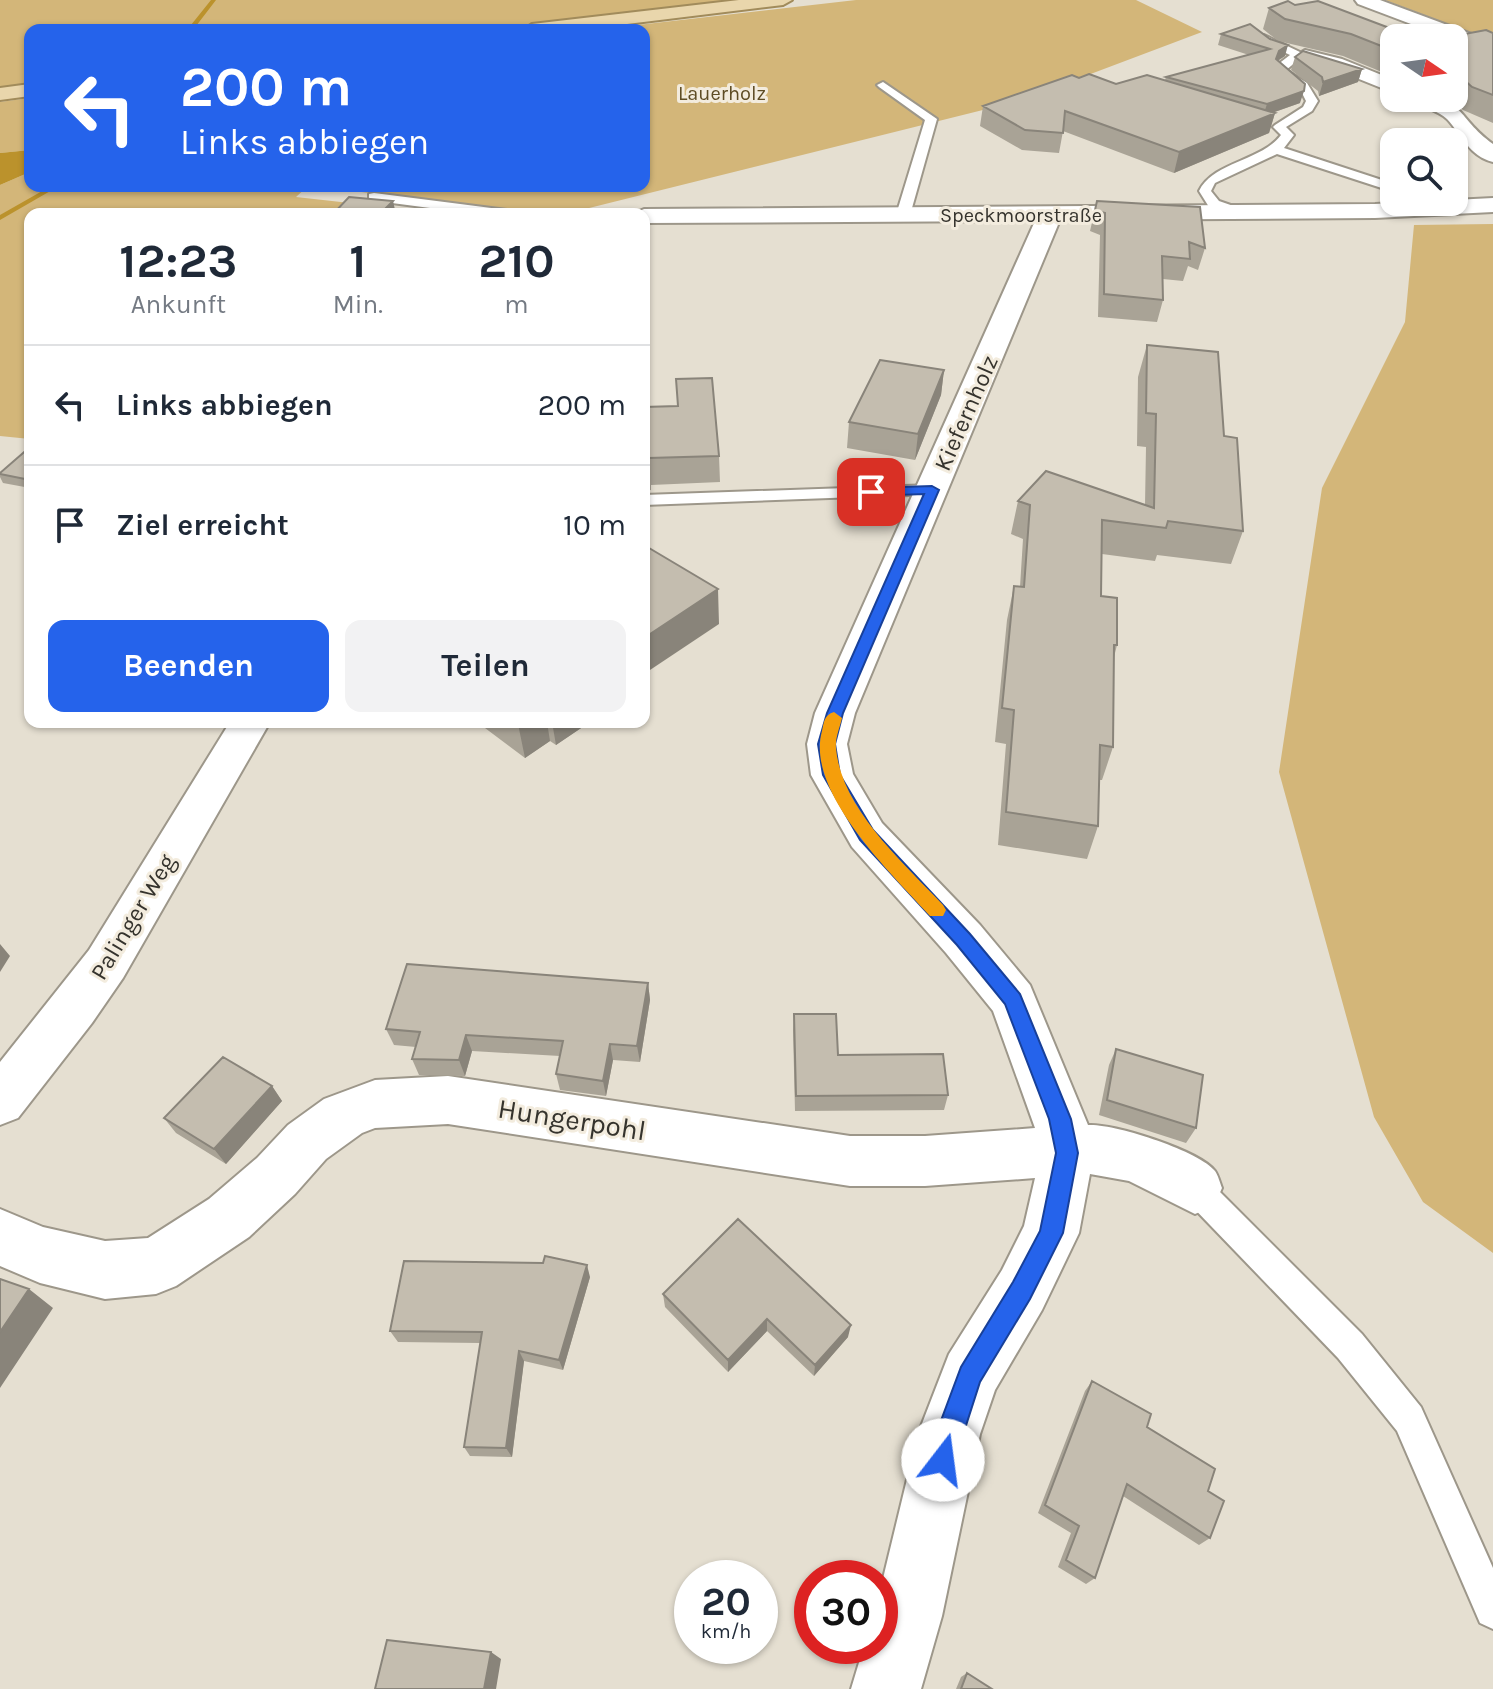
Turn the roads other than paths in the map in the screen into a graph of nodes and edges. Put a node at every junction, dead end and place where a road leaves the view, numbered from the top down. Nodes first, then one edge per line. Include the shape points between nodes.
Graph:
1 (783, 0) edge
2 (1364, 0) edge
3 (582, 24) edge
4 (1247, 26) edge
5 (1493, 49) edge
6 (1298, 55) junction
7 (1380, 81) edge
8 (883, 85) dead end
9 (24, 91) edge
10 (0, 94) edge
11 (1451, 112) edge
12 (1266, 123) edge
13 (1279, 127) junction
14 (1276, 150) junction
15 (1493, 155) edge
16 (1380, 183) edge
17 (374, 197) edge
18 (1468, 205) edge
19 (1493, 205) edge
20 (460, 208) edge
21 (1380, 208) edge
22 (1240, 213) junction
23 (903, 215) junction
24 (1050, 215) junction
25 (650, 216) edge
26 (932, 490) junction
27 (650, 500) edge
28 (246, 728) edge
29 (0, 1101) edge
30 (1067, 1153) junction
31 (1195, 1188) joint
32 (0, 1237) edge
33 (1493, 1610) edge
34 (886, 1689) edge

1 - 3 main road
2 - 5 street
4 - 6 lane via 1263,40
6 - 7 street
6 - 13 lane via 1281,71 1303,85 1312,101
8 - 23 lane via 931,119
9 - 10 main road
11 - 15 street
12 - 13 lane
13 - 14 lane via 1288,135
14 - 16 lane
14 - 22 lane via 1210,181 1205,191 1214,204
17 - 20 lane
18 - 19 street, Speckmoorstraße
21 - 22 street, Speckmoorstraße
22 - 24 street, Speckmoorstraße
23 - 24 street, Speckmoorstraße
23 - 25 street, Speckmoorstraße
24 - 26 street, Kiefernholz
26 - 27 lane
26 - 30 street, Kiefernholz via 835,713 827,744 832,775 867,835 1013,1000 1060,1119
28 - 29 street, Palinger Weg via 106,964
30 - 31 street, Hungerpohl via 1096,1149 1130,1156
30 - 32 street, Hungerpohl via 850,1161 448,1100 375,1104 343,1116 307,1142 229,1218 156,1266 105,1270 40,1255
30 - 34 street, Kiefernholz via 1051,1233 970,1375 949,1434
31 - 33 lane via 1341,1336 1409,1419

